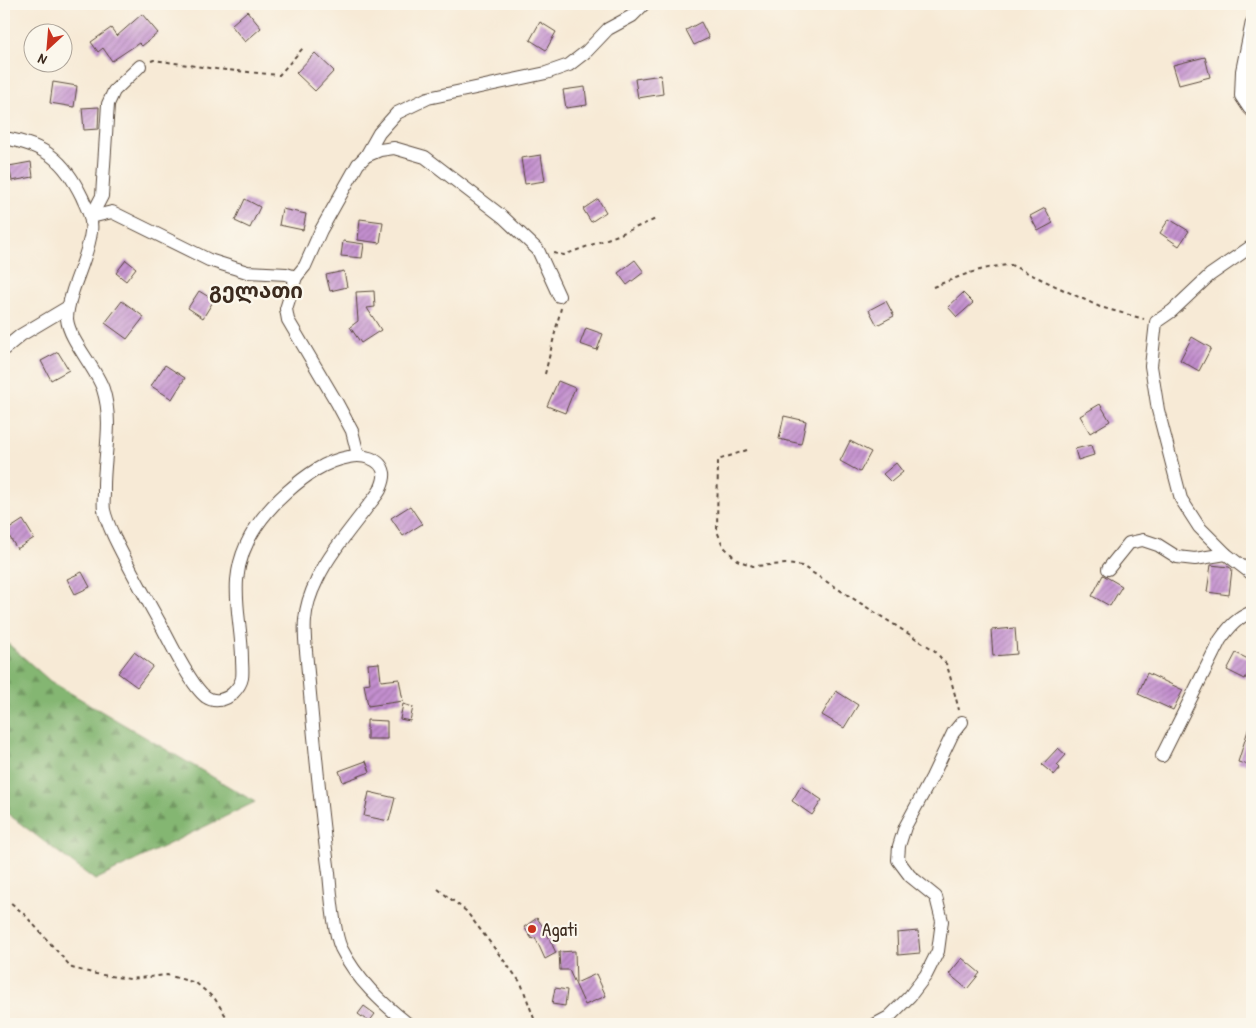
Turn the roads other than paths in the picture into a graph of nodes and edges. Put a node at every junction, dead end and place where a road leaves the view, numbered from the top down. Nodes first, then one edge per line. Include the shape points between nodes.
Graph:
1 (644, 4) edge
2 (1252, 22) edge
3 (140, 66) road end
4 (1252, 111) edge
5 (4, 138) edge
6 (366, 156) junction
7 (91, 217) junction
8 (1252, 246) edge
9 (296, 277) junction
10 (559, 296) road end
11 (68, 307) junction
12 (4, 349) edge
13 (358, 455) junction
14 (1226, 554) junction
15 (1108, 569) dead end
16 (1252, 574) edge
17 (1252, 612) edge
18 (962, 722) road end
19 (1162, 756) dead end
20 (408, 1024) edge
21 (876, 1024) edge

1 - 6 street via 632,16 608,29 569,65 546,73 428,98 397,113 379,133
2 - 4 street via 1242,72 1241,96
3 - 7 street via 114,91 108,104 102,196
5 - 7 street via 39,148 56,159 73,180
6 - 9 street via 341,192 305,266
6 - 10 street via 394,148 425,158 503,217 538,250
7 - 9 street via 112,212 209,260 247,272
7 - 11 street via 88,246
8 - 14 street via 1210,274 1156,322 1151,366 1158,410 1181,499 1199,527
9 - 13 street via 286,309 288,320 352,431
11 - 12 street
11 - 13 street via 67,324 103,389 107,410 104,510 109,525 187,671 208,698 218,701 230,696 242,678 237,578 241,558 258,523 302,478 320,467
13 - 20 street via 378,464 384,471 384,481 318,577 309,597 304,621 306,651 327,856 340,946 366,986
14 - 15 street via 1194,559 1176,557 1158,545 1142,540 1129,543
14 - 16 street
17 - 19 street via 1230,626 1220,640
18 - 21 street via 953,733 905,827 899,846 898,860 910,876 936,897 942,921 938,951 910,996 889,1017

